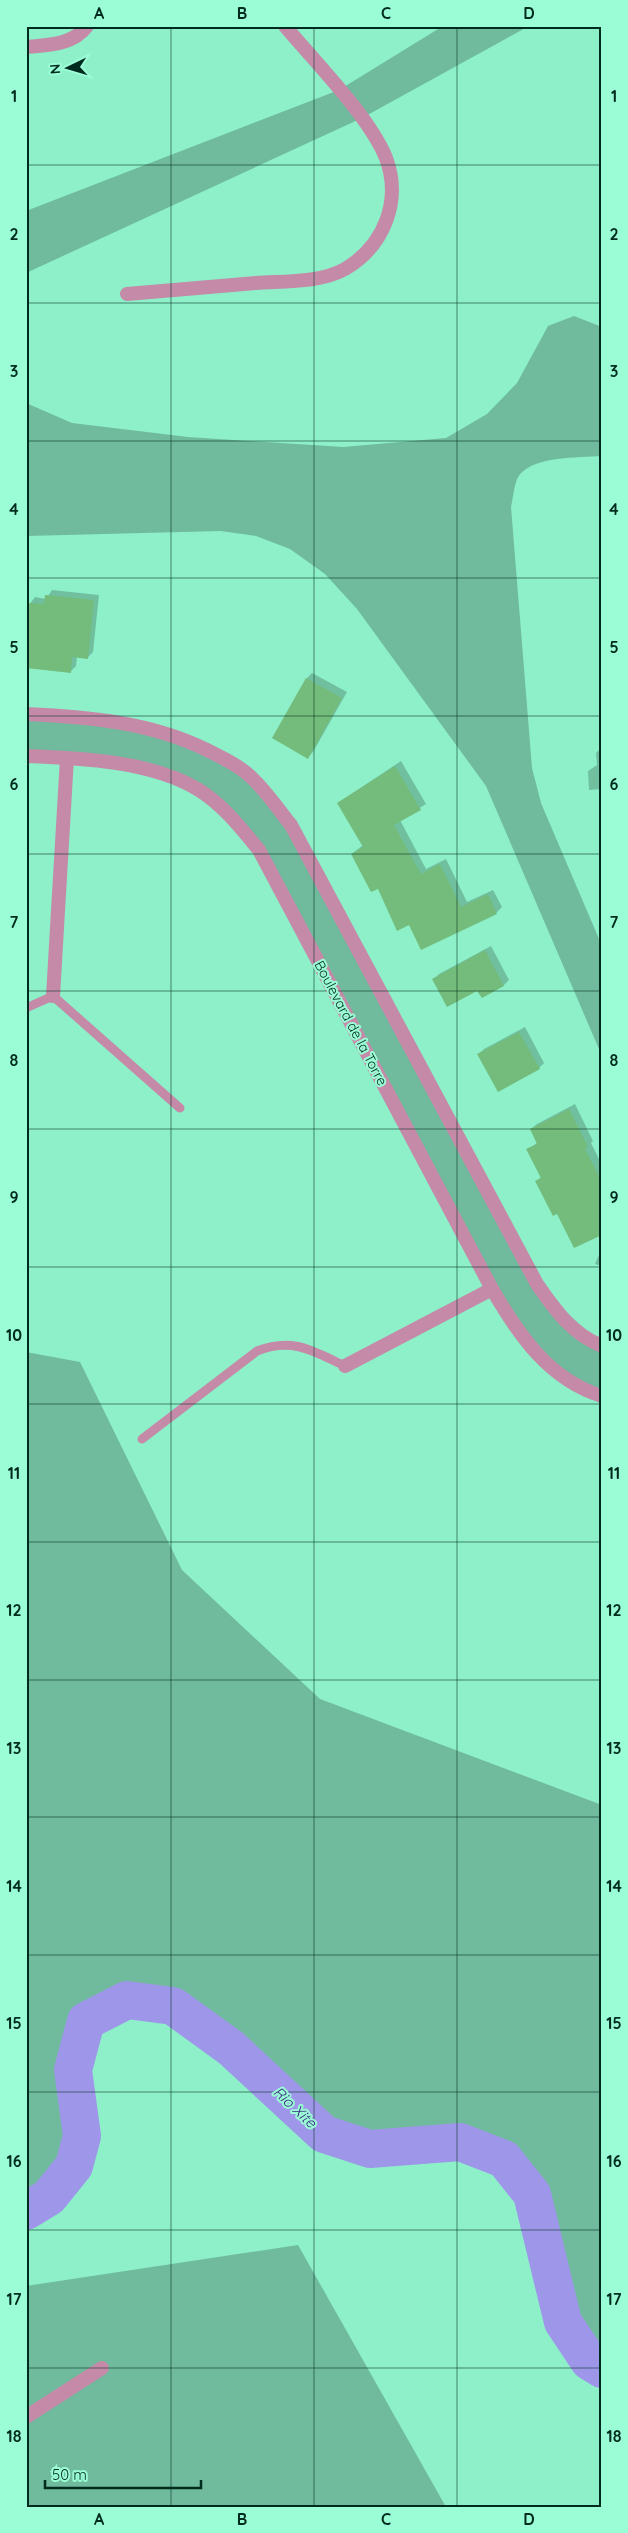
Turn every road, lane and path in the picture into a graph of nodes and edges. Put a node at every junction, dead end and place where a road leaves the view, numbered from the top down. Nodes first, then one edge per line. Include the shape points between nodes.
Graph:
1 (88, 26) edge
2 (285, 26) edge
3 (26, 46) edge
4 (127, 294) dead end
5 (26, 714) edge
6 (26, 756) edge
7 (67, 758) junction
8 (53, 996) junction
9 (26, 1008) edge
10 (180, 1108) dead end
11 (492, 1289) junction
12 (602, 1346) edge
13 (345, 1366) joint
14 (602, 1396) edge
15 (142, 1439) dead end
16 (102, 2368) dead end
17 (26, 2417) edge

1 - 3 street via 81,34 59,44
2 - 4 street via 362,118 386,158 392,190 388,220 372,248 344,269 311,279
5 - 12 street via 114,720 186,740 224,758 251,777 291,825 537,1284 559,1316 587,1340
6 - 7 street, Boulevard de la Torre
7 - 8 street
7 - 11 street, Boulevard de la Torre via 129,766 170,777 199,790 231,817 258,850
8 - 9 lane
8 - 10 lane
11 - 13 street
11 - 14 street, Boulevard de la Torre via 516,1329 538,1357 585,1390
13 - 15 lane via 290,1343 272,1345 257,1351
16 - 17 street

